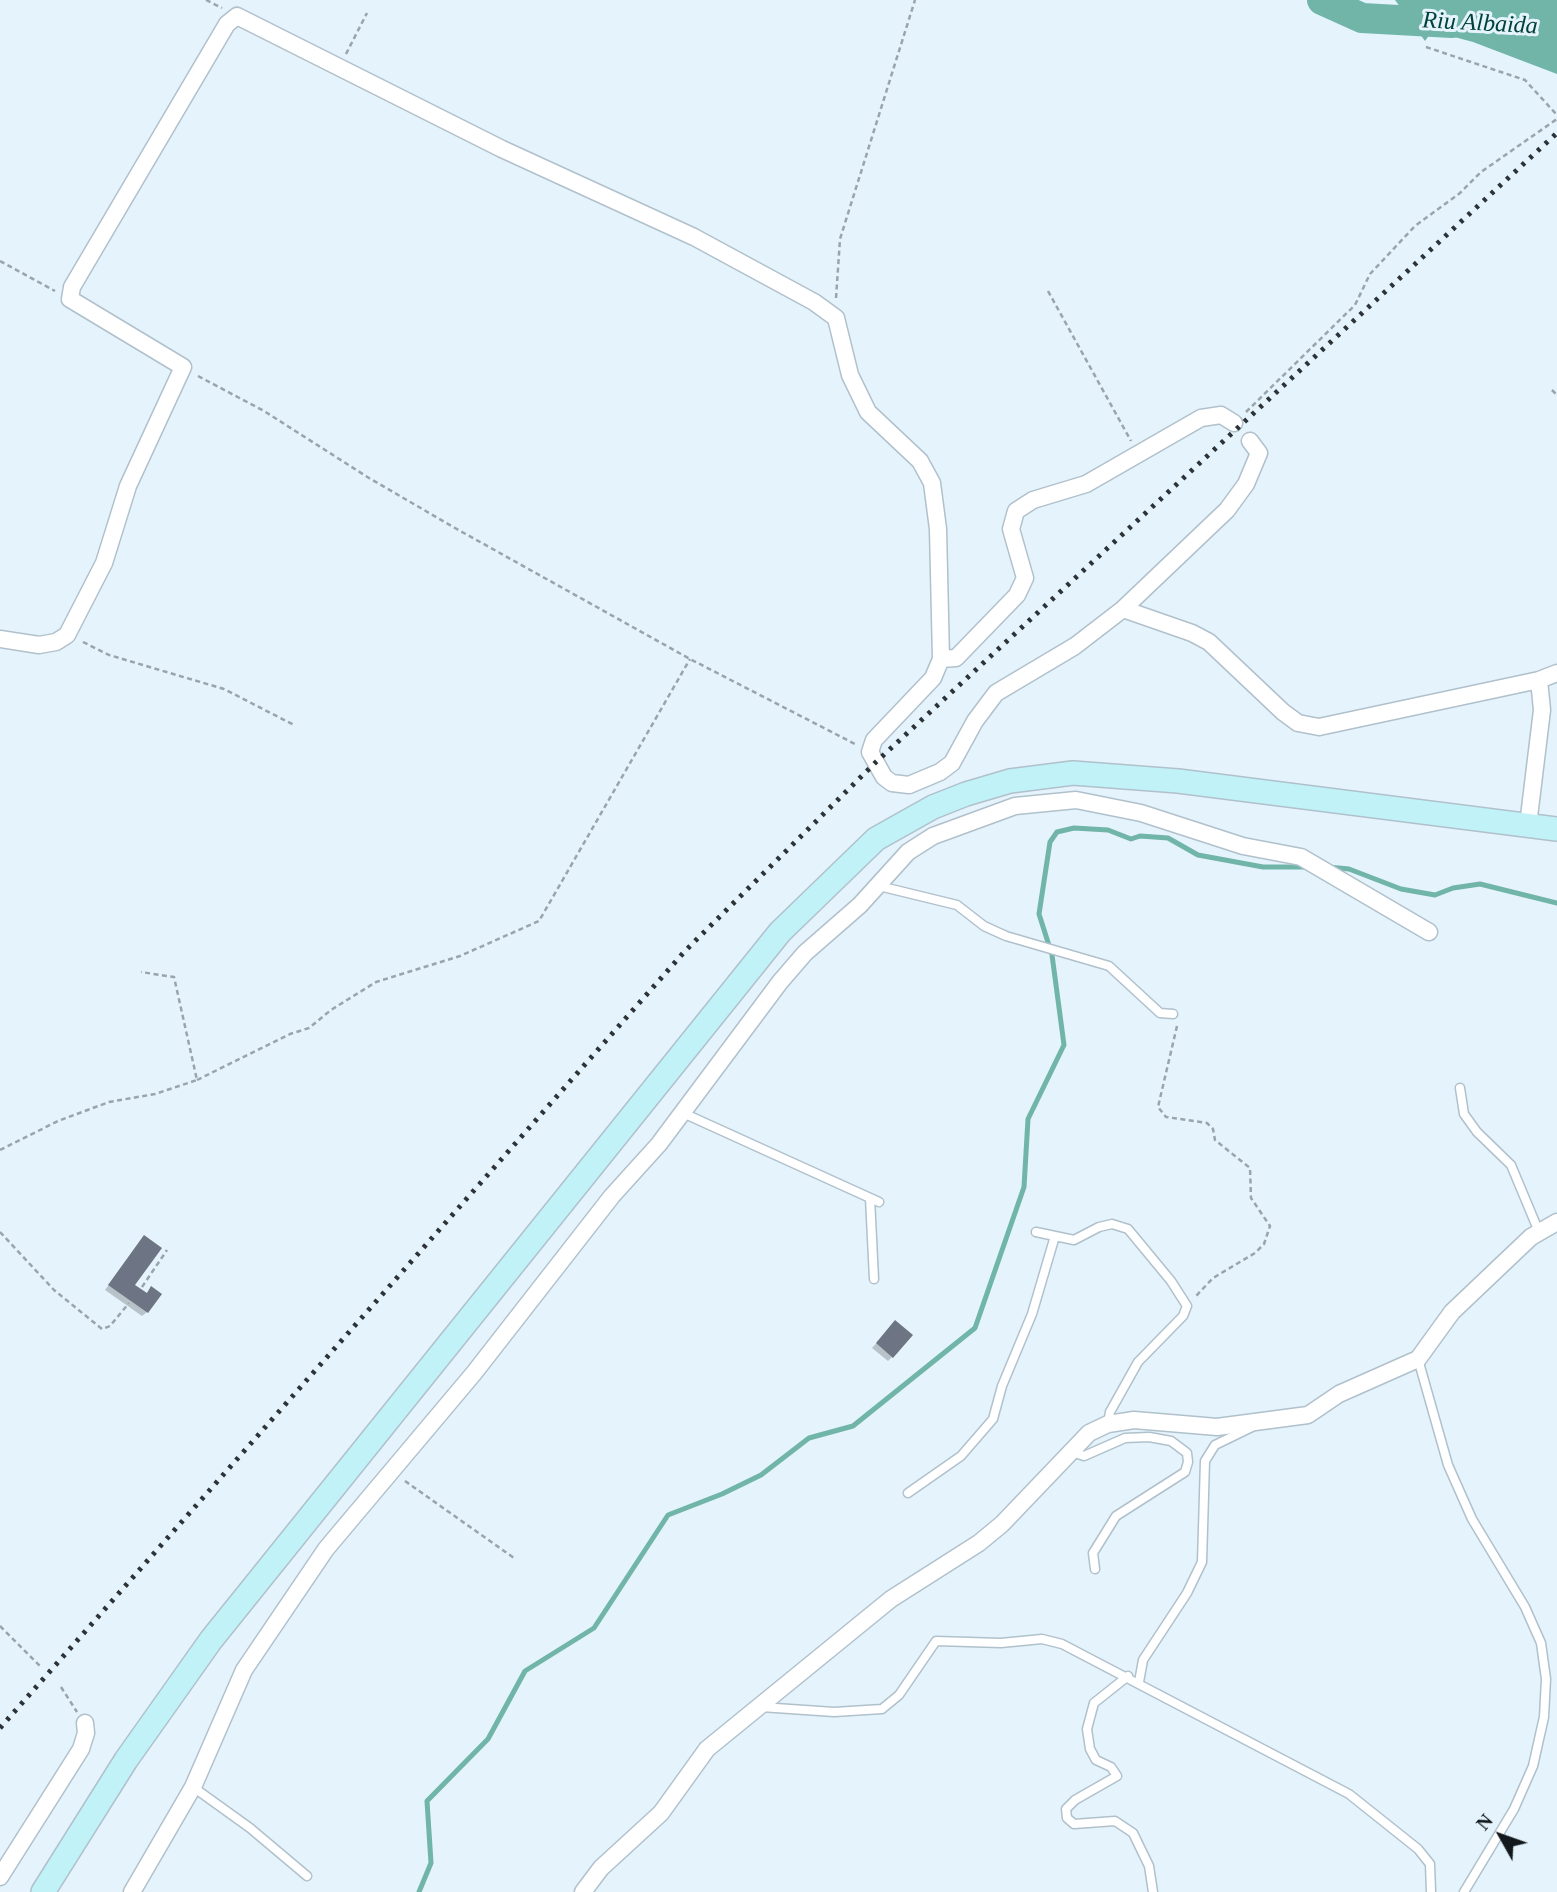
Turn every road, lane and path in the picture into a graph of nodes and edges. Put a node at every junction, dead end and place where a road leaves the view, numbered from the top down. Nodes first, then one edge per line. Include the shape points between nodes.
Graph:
1 (915, 0) edge
2 (367, 13) dead end
3 (1426, 47) dead end
4 (340, 67) junction
5 (1557, 117) edge
6 (0, 261) edge
7 (1048, 291) dead end
8 (70, 299) junction
9 (836, 318) junction
10 (183, 367) junction
11 (1552, 390) dead end
12 (1557, 396) edge
13 (1234, 423) joint
14 (1250, 441) dead end
15 (1137, 453) junction
16 (1123, 609) junction
17 (67, 635) junction
18 (0, 639) edge
19 (690, 659) junction
20 (941, 659) junction
21 (1557, 673) edge
22 (1539, 680) junction
23 (294, 725) dead end
24 (870, 751) junction
25 (1528, 825) junction
26 (1557, 828) edge
27 (876, 885) junction
28 (1429, 932) dead end
29 (141, 972) dead end
30 (1173, 1014) joint
31 (197, 1080) junction
32 (1460, 1088) dead end
33 (683, 1113) junction
34 (0, 1150) edge
35 (1557, 1222) edge
36 (0, 1232) edge
37 (1538, 1232) junction
38 (1036, 1233) dead end
39 (1055, 1236) junction
40 (167, 1250) dead end
41 (874, 1279) dead end
42 (142, 1287) dead end
43 (129, 1303) dead end
44 (1186, 1306) junction
45 (1418, 1359) junction
46 (1259, 1422) junction
47 (1108, 1424) junction
48 (1069, 1452) junction
49 (391, 1471) junction
50 (908, 1493) dead end
51 (514, 1558) dead end
52 (1095, 1569) dead end
53 (0, 1626) edge
54 (41, 1667) dead end
55 (1128, 1676) junction
56 (1139, 1682) junction
57 (61, 1687) dead end
58 (758, 1706) junction
59 (85, 1723) joint
60 (193, 1787) junction
61 (0, 1877) edge
62 (307, 1877) dead end
63 (43, 1892) edge
64 (132, 1892) edge
65 (583, 1892) edge
66 (1153, 1892) edge
67 (1430, 1892) edge
68 (1464, 1892) edge

1 - 9 path via 840,239
2 - 4 path
3 - 5 path via 1525,80
4 - 8 street via 237,16 227,24 72,288
4 - 9 street via 705,243
5 - 13 path via 1415,226 1370,274 1354,305
6 - 8 path
7 - 15 path
8 - 10 street
9 - 20 street via 850,375 868,412 920,461 932,482 939,529
10 - 17 street via 128,486 104,563
10 - 19 path via 264,411 380,485
11 - 12 path
13 - 15 street via 1221,415 1201,418
14 - 16 street via 1259,453 1246,484 1227,510
15 - 20 street via 1086,484 1033,500 1016,511 1011,529 1025,578 1017,595 956,658
16 - 22 street via 1209,642 1283,712 1298,723 1319,727
16 - 24 street via 1075,646 996,693 952,763 940,772 909,785 892,783
17 - 18 street via 40,645
17 - 23 path via 109,655 224,689
19 - 24 path
19 - 31 path via 539,920 460,956 376,982 309,1028
20 - 24 street via 933,678 874,740
21 - 22 street
22 - 25 street via 1542,710
25 - 26 main road
25 - 63 main road via 1178,780 1073,773 1010,781 966,794 876,839 780,932 211,1640 126,1760
27 - 28 street via 908,852 933,836 1015,806 1076,800 1140,813 1243,846 1301,857
27 - 30 lane via 957,905 995,931 1109,966 1160,1013
27 - 33 street via 780,982
29 - 31 path via 174,977
30 - 44 path via 1177,1027 1158,1107 1166,1117 1207,1123 1215,1140 1250,1168 1251,1198 1270,1226 1255,1253 1213,1278
31 - 34 path via 109,1102
32 - 37 lane via 1464,1114 1511,1165
33 - 41 lane via 875,1200
33 - 49 street
35 - 37 street
36 - 43 path via 54,1290 102,1329
37 - 45 street via 1452,1312
38 - 39 lane
39 - 44 lane via 1074,1240 1112,1224 1128,1229
39 - 50 lane via 993,1419 961,1456
40 - 42 path
44 - 47 lane via 1183,1316 1138,1362
45 - 46 street via 1339,1394 1308,1415
45 - 68 lane via 1448,1465 1472,1519 1525,1607 1541,1643 1546,1679 1544,1717 1533,1766 1514,1808
46 - 47 street via 1217,1427 1134,1420
46 - 56 lane via 1215,1445 1205,1461 1202,1563 1143,1660
47 - 48 street via 1089,1433
48 - 52 lane via 1084,1456 1125,1438 1149,1437 1171,1441 1186,1453 1185,1472 1116,1516 1093,1553
48 - 58 street via 979,1543 891,1599
49 - 51 path
49 - 60 street via 326,1549 244,1670
53 - 54 path
55 - 56 lane
55 - 58 lane via 1042,1639 936,1641 900,1695 882,1709 834,1712
55 - 66 lane via 1094,1703 1087,1729 1090,1749 1117,1776 1075,1800 1066,1809 1067,1818 1074,1824 1115,1821 1133,1833 1149,1866
56 - 67 lane via 1349,1794 1418,1849 1430,1864
57 - 59 path
58 - 65 street via 707,1749 661,1813 608,1860
59 - 61 street via 81,1749
60 - 62 lane
60 - 64 street

